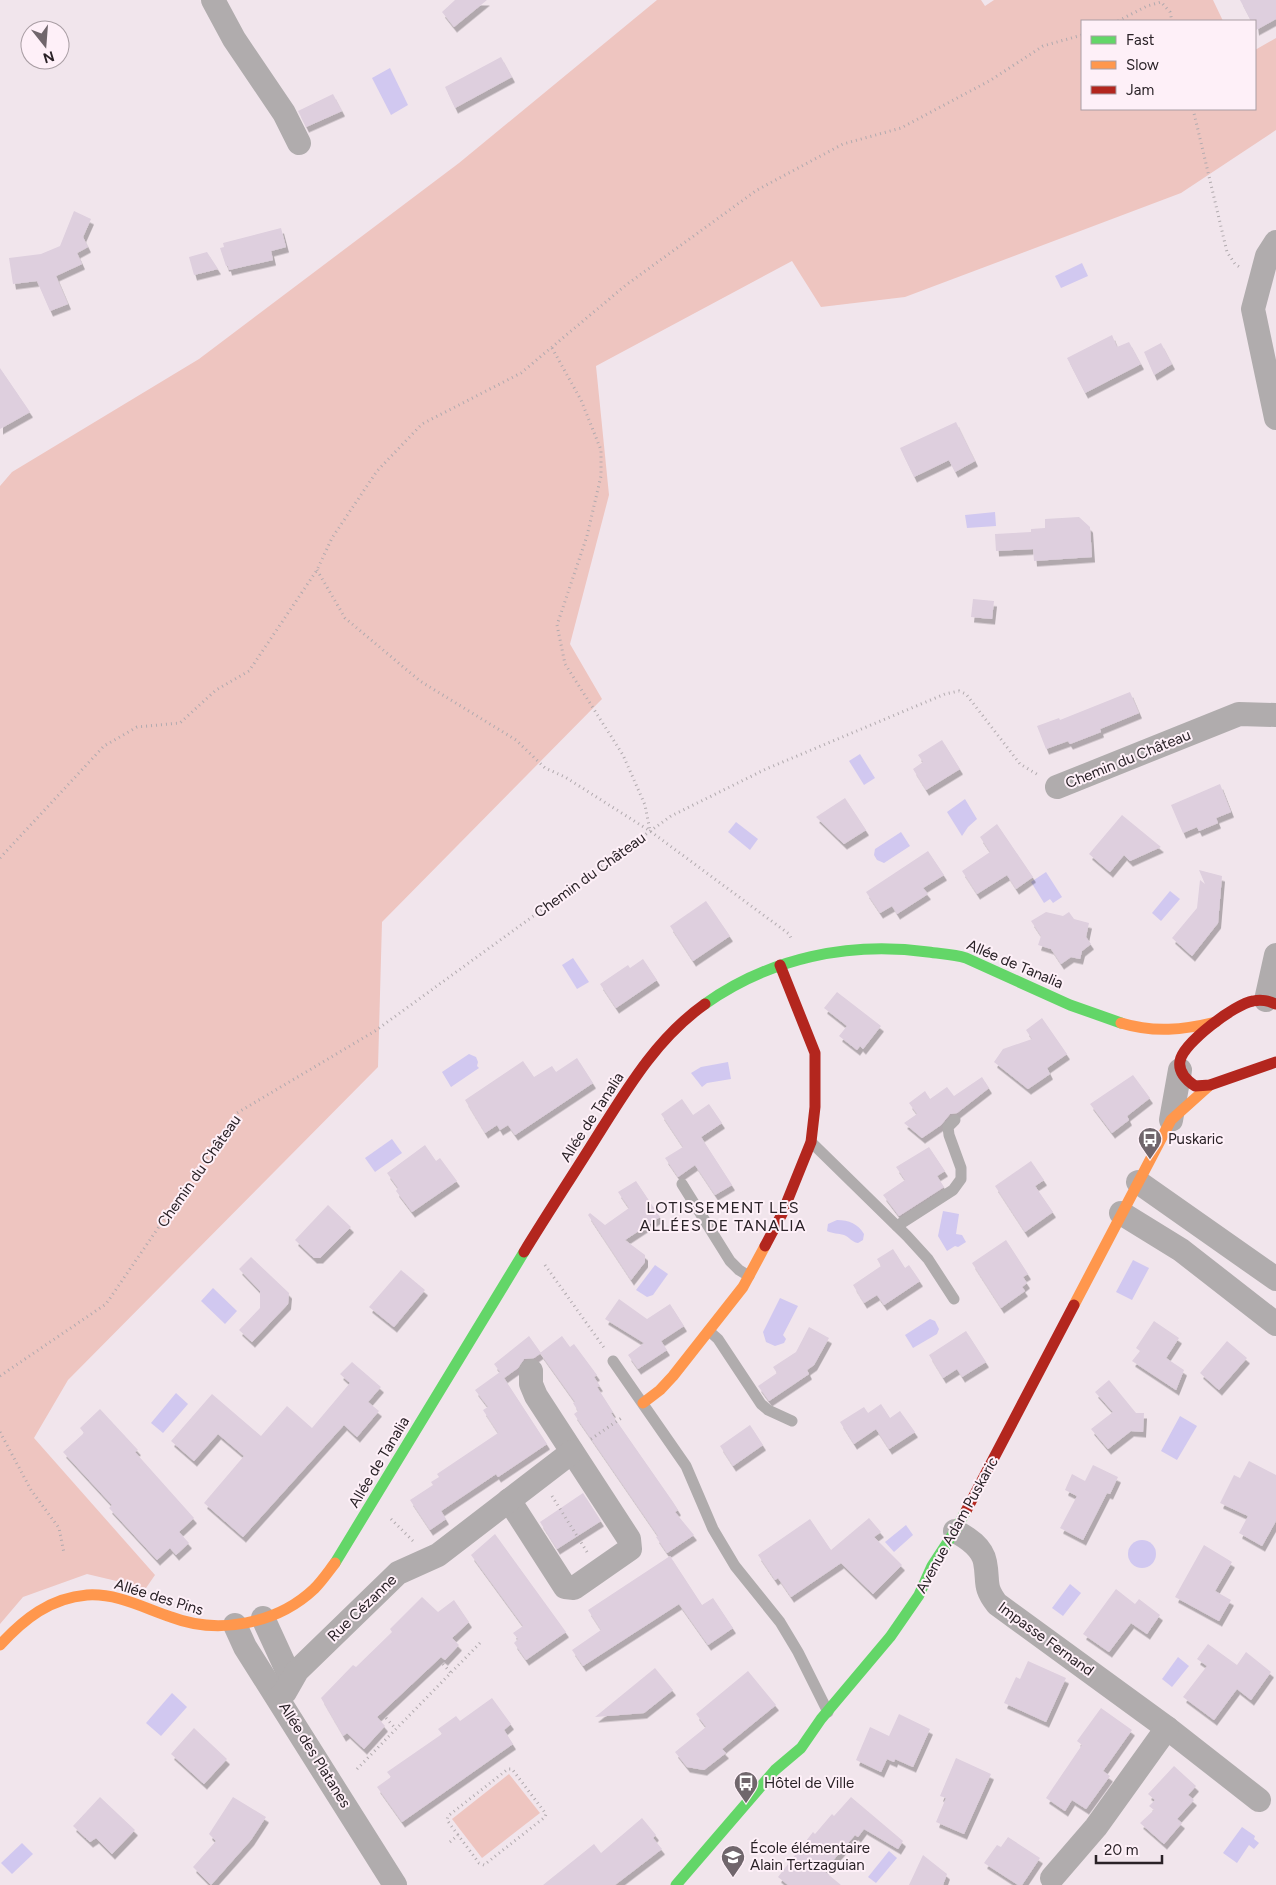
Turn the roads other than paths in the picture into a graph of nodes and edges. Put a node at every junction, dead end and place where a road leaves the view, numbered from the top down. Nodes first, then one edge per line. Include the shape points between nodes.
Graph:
1 (213, 0) edge
2 (299, 143) dead end
3 (1276, 242) edge
4 (1276, 418) edge
5 (1276, 715) edge
6 (1057, 787) road end
7 (1276, 955) edge
8 (780, 965) junction
9 (1271, 1002) edge
10 (1216, 1022) junction
11 (1155, 1031) junction
12 (1276, 1062) edge
13 (1180, 1067) junction
14 (1210, 1085) junction
15 (955, 1120) dead end
16 (1171, 1120) junction
17 (811, 1142) junction
18 (1138, 1182) junction
19 (682, 1184) dead end
20 (1121, 1213) junction
21 (897, 1226) junction
22 (749, 1276) junction
23 (1276, 1279) edge
24 (954, 1299) dead end
25 (1276, 1324) edge
26 (709, 1331) junction
27 (613, 1361) road end
28 (531, 1371) dead end
29 (643, 1403) junction
30 (792, 1421) dead end
31 (572, 1452) junction
32 (508, 1500) junction
33 (955, 1531) junction
34 (263, 1618) junction
35 (235, 1626) junction
36 (0, 1645) edge
37 (285, 1688) junction
38 (828, 1712) junction
39 (1167, 1728) junction
40 (1259, 1800) dead end
41 (1052, 1878) dead end
42 (395, 1885) edge
43 (676, 1885) edge

1 - 2 street via 234,39 284,113
3 - 4 street via 1267,256 1253,308
5 - 6 street, Chemin du Château via 1239,714
7 - 9 street
8 - 11 street, Allée de Tanalia via 846,949 888,948 958,955 1104,1018 1125,1026
8 - 17 street via 815,1054
8 - 34 street, Allée de Tanalia via 714,997 691,1014 652,1054 548,1214 337,1560 313,1590 297,1602
9 - 10 street via 1256,1000 1232,1010
10 - 11 street, Allée de Tanalia via 1188,1030
10 - 13 street via 1185,1050
11 - 13 street, Allée de Tanalia via 1176,1051
12 - 14 street
13 - 14 street via 1195,1086
13 - 16 street, Avenue Adam Puskaric
14 - 16 street, Avenue Adam Puskaric
15 - 21 lane via 948,1127 961,1168 960,1179 953,1190
16 - 18 street, Avenue Adam Puskaric
17 - 21 lane
17 - 22 street via 782,1214
18 - 20 street, Avenue Adam Puskaric
18 - 23 street
19 - 22 lane via 730,1261
20 - 25 street via 1181,1250
20 - 33 street, Avenue Adam Puskaric
21 - 24 lane via 928,1259
22 - 26 street
26 - 29 street via 673,1376
26 - 30 lane via 718,1339 761,1404
27 - 29 lane
28 - 31 street via 531,1384 536,1396
29 - 38 lane via 686,1466 713,1529 735,1566 772,1610 798,1652
31 - 32 street, Rue Cézanne
31 - 32 street via 631,1544 626,1554 574,1588 565,1587
32 - 37 street, Rue Cézanne via 438,1555 398,1573
33 - 38 street, Avenue Adam Puskaric via 932,1566 919,1595 890,1637
33 - 39 street, Impasse Fernand via 981,1552 985,1561 987,1590 997,1604
34 - 35 street, Allée de Tanalia
34 - 37 street
35 - 36 street, Allée des Pins via 210,1628 125,1600 88,1595 62,1599 40,1608 21,1622
35 - 37 street, Allée des Platanes via 245,1647
37 - 42 street, Allée des Platanes
38 - 43 street, Avenue Adam Puskaric via 801,1748 775,1770
39 - 40 street, Impasse Fernand
39 - 41 street via 1096,1827

